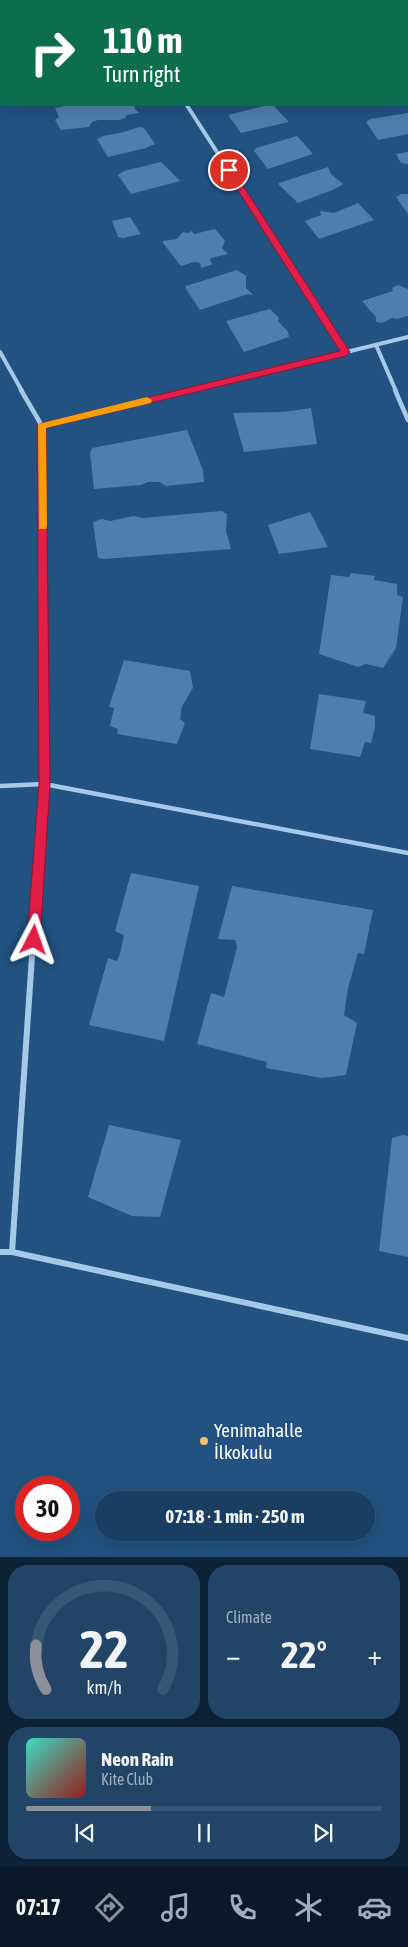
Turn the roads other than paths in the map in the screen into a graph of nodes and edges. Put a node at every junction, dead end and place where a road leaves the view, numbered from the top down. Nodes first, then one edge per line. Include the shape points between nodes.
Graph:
1 (187, 105) edge
2 (408, 338) edge
3 (376, 345) junction
4 (0, 352) edge
5 (346, 352) junction
6 (408, 420) edge
7 (42, 426) junction
8 (44, 784) junction
9 (0, 786) edge
10 (408, 853) edge
11 (0, 1252) edge
12 (12, 1252) junction
13 (408, 1338) edge

1 - 5 street
2 - 3 street
3 - 5 street
3 - 6 street
4 - 7 street
5 - 7 street
7 - 8 street
8 - 9 street
8 - 10 street
8 - 12 street
11 - 12 street
12 - 13 street

